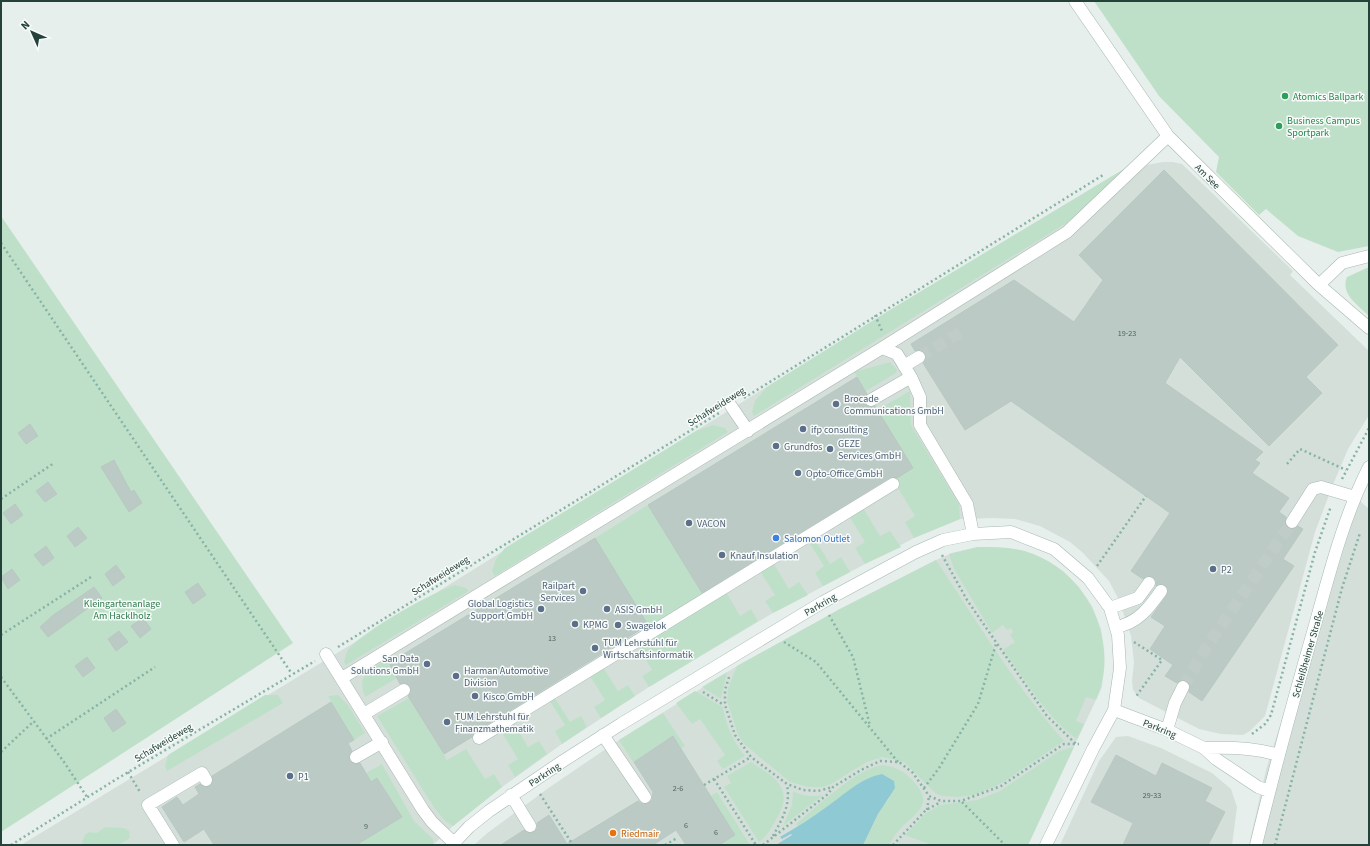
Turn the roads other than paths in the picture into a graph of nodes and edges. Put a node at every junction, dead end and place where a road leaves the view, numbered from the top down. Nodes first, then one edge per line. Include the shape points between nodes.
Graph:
1 (1074, 1) edge
2 (1168, 136) junction
3 (1369, 256) edge
4 (1319, 285) junction
5 (1369, 328) edge
6 (882, 348) junction
7 (919, 357) tunnel mouth
8 (904, 366) junction
9 (911, 377) junction
10 (871, 400) dead end
11 (731, 406) road end
12 (748, 431) junction
13 (1369, 467) edge
14 (893, 484) dead end
15 (1355, 497) junction
16 (1292, 522) tunnel mouth
17 (973, 534) junction
18 (1150, 583) dead end
19 (1161, 591) dead end
20 (1110, 608) junction
21 (1116, 627) junction
22 (326, 654) road end
23 (342, 678) junction
24 (1182, 687) tunnel mouth
25 (404, 690) dead end
26 (1114, 710) junction
27 (364, 714) junction
28 (1167, 730) junction
29 (603, 735) junction
30 (479, 738) dead end
31 (382, 742) junction
32 (1204, 748) junction
33 (1278, 755) junction
34 (356, 757) dead end
35 (206, 780) dead end
36 (1269, 791) junction
37 (511, 795) junction
38 (645, 797) dead end
39 (530, 826) dead end
40 (453, 844) edge
41 (173, 845) edge
42 (1046, 845) edge
43 (1256, 845) edge

1 - 2 street, Am See
2 - 4 street, Am See
2 - 6 street via 1067,232
3 - 4 street via 1342,263
4 - 5 street, Am See
6 - 8 street via 897,354
6 - 12 street
7 - 8 street
8 - 9 street
9 - 10 street
9 - 17 street via 920,397 920,425 966,504
11 - 12 street
12 - 23 street
13 - 15 street, Schleißheimer Straße
14 - 30 street
15 - 16 street via 1321,486 1313,489
15 - 33 street, Schleißheimer Straße via 1336,548
17 - 20 street, Parkring via 1011,532 1054,549 1088,578
17 - 29 street, Parkring via 943,540 864,579 771,632
18 - 20 street via 1138,598
19 - 21 street via 1139,618
20 - 21 street, Parkring
21 - 26 street, Parkring via 1120,668
22 - 23 street
23 - 27 street
24 - 28 street
25 - 27 street
26 - 28 street, Parkring
26 - 42 street, Parkring
27 - 31 street
28 - 32 street, Parkring
29 - 37 street, Parkring
29 - 38 street
31 - 34 street
31 - 40 street via 423,810
32 - 33 street, Parkring via 1244,749
32 - 36 street, Parkring via 1258,787
33 - 36 street, Schleißheimer Straße
35 - 41 street via 202,773 148,804
36 - 43 street, Schleißheimer Straße
37 - 39 street
37 - 40 street, Parkring via 469,827

